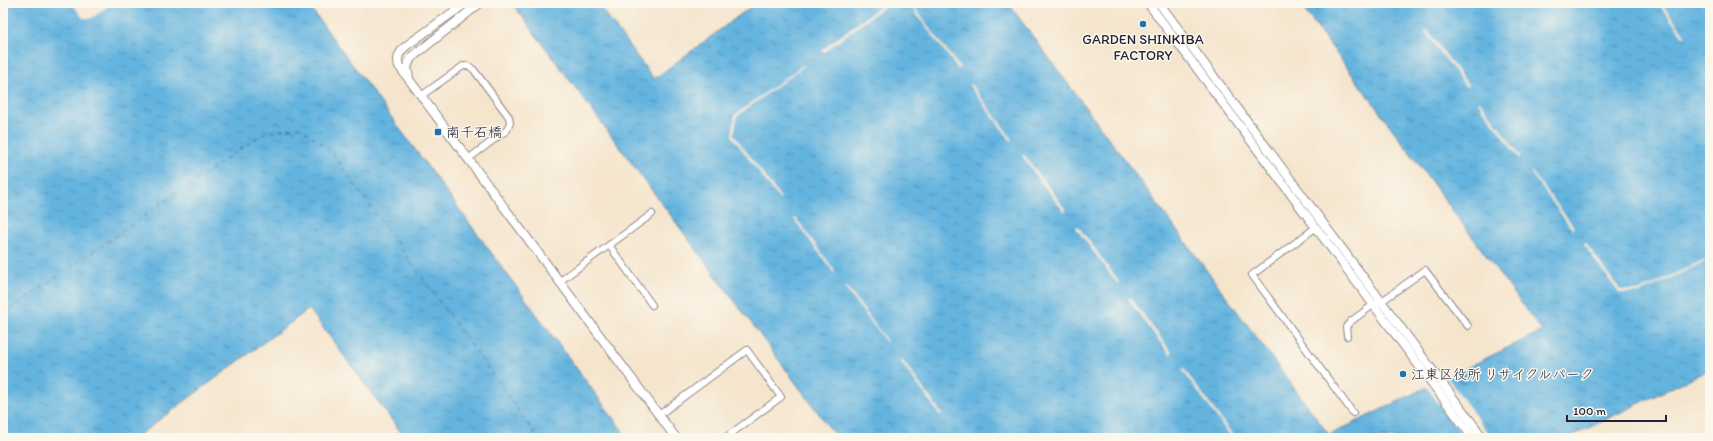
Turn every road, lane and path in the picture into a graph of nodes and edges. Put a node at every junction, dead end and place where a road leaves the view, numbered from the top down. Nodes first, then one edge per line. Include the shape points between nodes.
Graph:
1 (466, 3) edge
2 (480, 3) edge
3 (1148, 3) edge
4 (1159, 3) edge
5 (409, 79) junction
6 (421, 96) junction
7 (1237, 107) junction
8 (1229, 113) junction
9 (468, 159) junction
10 (652, 214) dead end
11 (1315, 228) junction
12 (609, 245) junction
13 (560, 282) junction
14 (1382, 301) junction
15 (652, 305) dead end
16 (1373, 305) junction
17 (1468, 326) dead end
18 (1346, 336) dead end
19 (1418, 358) junction
20 (1353, 413) dead end
21 (659, 415) junction
22 (676, 438) edge
23 (725, 438) edge
24 (1473, 438) edge
25 (1483, 438) edge

1 - 5 street via 406,46 399,54 399,66
2 - 5 street via 411,58 407,67
3 - 8 street
4 - 7 street
5 - 6 street
6 - 9 street
6 - 9 street via 466,65 472,68 509,117 507,130
7 - 8 street
7 - 14 street
8 - 11 street
9 - 13 street
10 - 12 street
11 - 16 street
11 - 20 street via 1252,275
12 - 13 street
12 - 15 street
13 - 21 street
14 - 16 street
14 - 17 street via 1425,270
14 - 19 street
16 - 18 street via 1350,322 1346,327
16 - 19 street
19 - 24 street
19 - 25 street
21 - 22 street
21 - 23 street via 747,350 781,397

